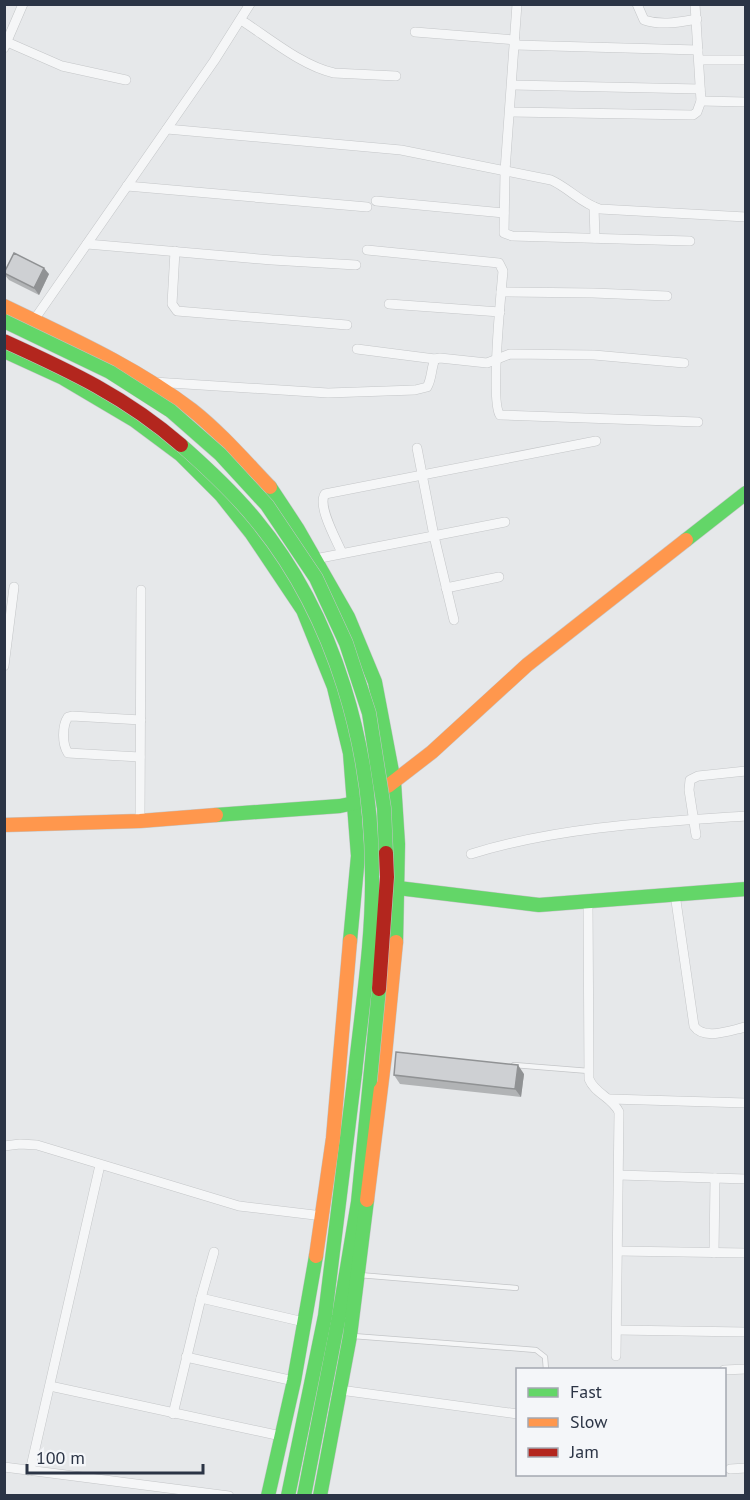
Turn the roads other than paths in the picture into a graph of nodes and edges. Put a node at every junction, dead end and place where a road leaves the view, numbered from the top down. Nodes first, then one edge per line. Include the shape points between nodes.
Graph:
1 (23, 4) edge
2 (250, 4) edge
3 (517, 4) edge
4 (637, 4) edge
5 (696, 4) edge
6 (241, 20) junction
7 (697, 20) junction
8 (415, 32) dead end
9 (515, 42) junction
10 (6, 45) edge
11 (698, 50) junction
12 (699, 60) junction
13 (746, 60) edge
14 (396, 76) dead end
15 (126, 80) dead end
16 (512, 85) junction
17 (700, 89) junction
18 (700, 101) junction
19 (746, 102) edge
20 (510, 112) junction
21 (167, 129) junction
22 (505, 171) junction
23 (128, 186) junction
24 (376, 201) dead end
25 (367, 207) dead end
26 (594, 207) junction
27 (504, 213) junction
28 (746, 217) edge
29 (595, 238) junction
30 (690, 241) dead end
31 (87, 244) junction
32 (367, 250) dead end
33 (175, 251) junction
34 (356, 265) dead end
35 (501, 292) junction
36 (667, 296) dead end
37 (389, 304) dead end
38 (4, 306) edge
39 (500, 312) junction
40 (34, 320) junction
41 (4, 321) edge
42 (347, 325) dead end
43 (357, 349) dead end
44 (5, 350) edge
45 (435, 359) junction
46 (496, 360) junction
47 (684, 363) dead end
48 (152, 382) junction
49 (698, 422) dead end
50 (596, 441) dead end
51 (417, 448) dead end
52 (423, 476) junction
53 (746, 493) edge
54 (505, 522) dead end
55 (434, 536) junction
56 (342, 552) junction
57 (315, 559) junction
58 (499, 577) dead end
59 (14, 587) dead end
60 (446, 588) junction
61 (141, 590) dead end
62 (454, 620) dead end
63 (4, 666) edge
64 (141, 720) junction
65 (140, 757) junction
66 (746, 771) edge
67 (394, 782) junction
68 (355, 804) junction
69 (746, 816) edge
70 (694, 820) junction
71 (140, 821) junction
72 (4, 825) edge
73 (696, 835) dead end
74 (471, 854) dead end
75 (398, 888) junction
76 (746, 889) edge
77 (675, 894) junction
78 (588, 902) junction
79 (746, 1027) edge
80 (510, 1065) edge
81 (589, 1071) junction
82 (610, 1099) junction
83 (746, 1103) edge
84 (4, 1146) edge
85 (100, 1165) junction
86 (619, 1175) junction
87 (715, 1178) junction
88 (746, 1179) edge
89 (323, 1216) junction
90 (618, 1251) junction
91 (214, 1252) dead end
92 (714, 1253) junction
93 (746, 1253) edge
94 (357, 1275) junction
95 (516, 1288) dead end
96 (201, 1298) junction
97 (304, 1322) junction
98 (617, 1330) junction
99 (746, 1332) edge
100 (350, 1336) junction
101 (186, 1356) junction
102 (616, 1356) dead end
103 (546, 1368) edge
104 (746, 1369) edge
105 (726, 1370) edge
106 (294, 1381) junction
107 (50, 1386) junction
108 (340, 1390) junction
109 (173, 1414) junction
110 (516, 1414) edge
111 (281, 1436) junction
112 (4, 1467) edge
113 (746, 1468) edge
114 (730, 1469) dead end
115 (30, 1471) junction
116 (229, 1496) edge
117 (268, 1496) edge
118 (288, 1496) edge
119 (304, 1496) edge
120 (320, 1496) edge

1 - 10 street
2 - 6 street
3 - 9 street
4 - 7 street via 640,15 651,22
5 - 7 street
6 - 14 street via 325,71
6 - 21 street
7 - 11 street
8 - 9 street
9 - 11 street
9 - 16 street
10 - 15 street via 62,66
11 - 12 street
12 - 13 street
12 - 17 street
16 - 17 street
16 - 20 street
17 - 18 street
18 - 19 street
18 - 20 street via 697,112 687,116
20 - 22 street
21 - 22 street via 401,150
21 - 23 street
22 - 26 street via 551,180
22 - 27 street
23 - 25 street
23 - 31 street
24 - 27 street
26 - 28 street
26 - 29 street
27 - 29 street via 504,233 508,235
29 - 30 street
31 - 33 street
31 - 40 street
32 - 35 street via 499,263 503,271
33 - 34 street
33 - 42 street via 172,304 177,310
35 - 36 street
35 - 39 street
37 - 39 street
38 - 40 main road
39 - 46 street
40 - 48 main road
41 - 119 main road, bridge via 110,372 171,411 267,505 316,578 346,643 369,713 384,808 387,877 375,1038 357,1213
43 - 45 street
44 - 68 main road via 63,378 153,434 181,455 221,495 252,534 303,610 334,687 350,753
44 - 118 main road, bridge via 65,369 131,405 228,486 286,560 311,603 334,654 353,717 366,777 372,849 369,936 325,1316
45 - 46 street via 487,363
45 - 48 street via 430,382 421,390 328,393
46 - 47 street via 510,354 594,355
46 - 49 street via 496,406 500,416
48 - 57 main road via 193,411 271,488
50 - 52 street
51 - 52 street
52 - 55 street
52 - 56 street via 325,494 322,506
53 - 67 main road via 527,665
54 - 55 street
55 - 56 street
55 - 60 street
56 - 57 street
57 - 67 main road via 348,616 375,682
58 - 60 street
59 - 63 street
60 - 62 street
61 - 64 street
64 - 65 street
64 - 65 street via 72,716 64,724 64,746 68,753
65 - 71 street
66 - 70 street via 690,780
67 - 68 main road
67 - 75 main road
68 - 71 main road
68 - 89 main road via 358,856 352,937
69 - 70 street
70 - 73 street
70 - 74 street via 564,833
71 - 72 main road
75 - 78 main road via 521,904
75 - 94 main road via 391,1055
76 - 77 main road
77 - 78 main road
77 - 79 street via 694,1026 705,1034
78 - 81 street
80 - 81 lane
81 - 82 street via 592,1087
82 - 83 street
82 - 86 street via 619,1112
84 - 85 street via 37,1145
85 - 89 street via 239,1206
85 - 107 street
86 - 87 street
86 - 90 street
87 - 88 street
87 - 92 street
89 - 97 main road
90 - 92 street
90 - 98 street
91 - 96 street
92 - 93 street
94 - 95 lane
94 - 100 main road
96 - 97 street
96 - 101 street
97 - 106 main road
98 - 99 street
98 - 102 street
100 - 103 lane via 536,1350 545,1357
100 - 108 main road
101 - 106 street
101 - 109 street
104 - 105 street
106 - 111 main road
107 - 109 street
107 - 115 street
108 - 110 street
108 - 120 main road
109 - 111 street
111 - 117 main road
112 - 115 street
113 - 114 street
115 - 116 street

